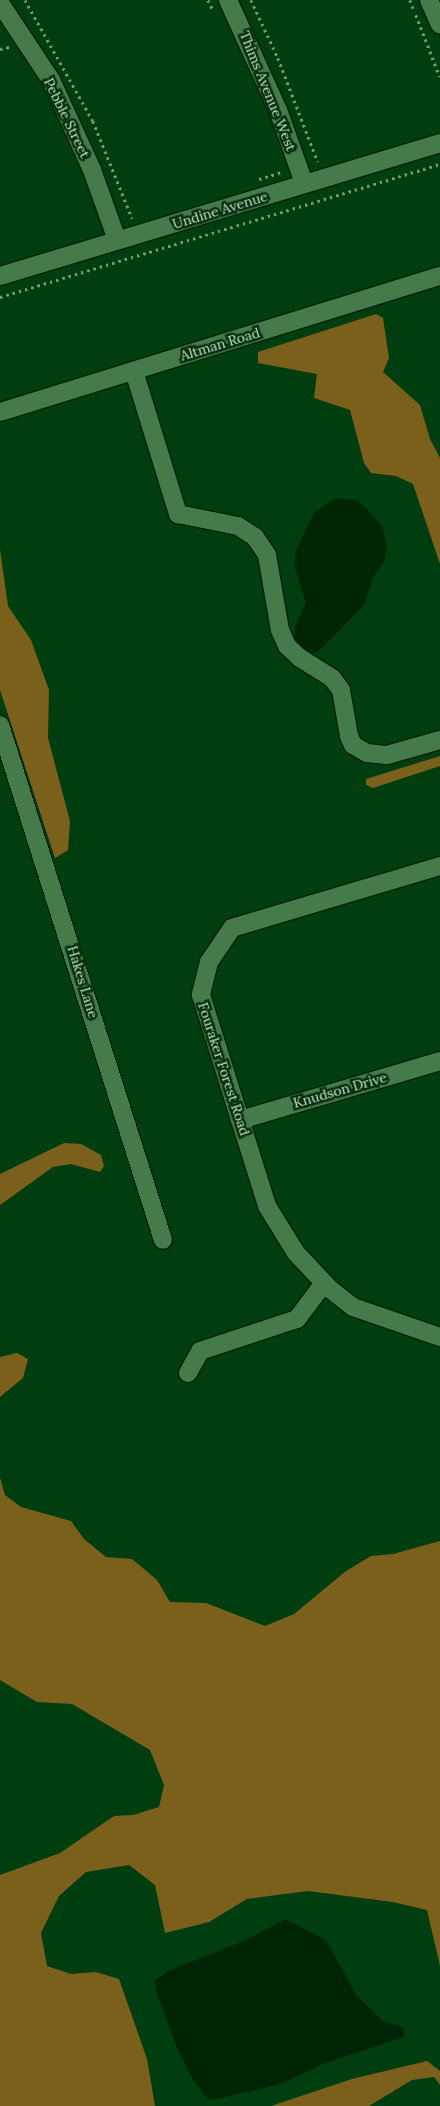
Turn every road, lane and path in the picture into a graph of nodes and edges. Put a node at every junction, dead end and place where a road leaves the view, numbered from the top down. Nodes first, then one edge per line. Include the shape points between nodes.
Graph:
1 (228, 0) edge
2 (251, 0) edge
3 (410, 0) edge
4 (429, 0) edge
5 (3, 14) edge
6 (440, 25) edge
7 (440, 77) edge
8 (440, 143) edge
9 (318, 162) dead end
10 (440, 164) edge
11 (304, 183) junction
12 (117, 240) junction
13 (0, 276) edge
14 (440, 276) edge
15 (0, 298) edge
16 (134, 371) junction
17 (0, 412) edge
18 (0, 725) edge
19 (440, 740) edge
20 (440, 866) edge
21 (440, 1061) edge
22 (240, 1120) junction
23 (163, 1240) dead end
24 (324, 1282) junction
25 (440, 1337) edge
26 (188, 1373) dead end

1 - 11 street, Thims Avenue West via 278,110
2 - 9 path via 278,58
3 - 7 path
4 - 6 street
5 - 12 street, Pebble Street via 51,80 92,170
8 - 11 street, Undine Avenue
10 - 15 path
11 - 12 street, Undine Avenue
12 - 13 street, Undine Avenue
14 - 16 street, Altman Road
16 - 17 street, Altman Road
16 - 19 street via 178,514 238,526 255,537 267,556 280,630 287,646 332,678 341,690 349,736 354,745 367,753 386,755
18 - 23 street, Hakes Lane
20 - 22 street, Fouraker Forest Road via 232,928 209,962 201,995
21 - 22 street, Knudson Drive
22 - 24 street, Fouraker Forest Road via 267,1206 296,1253
24 - 25 street, Fouraker Forest Road via 353,1307
24 - 26 street via 297,1319 200,1351

